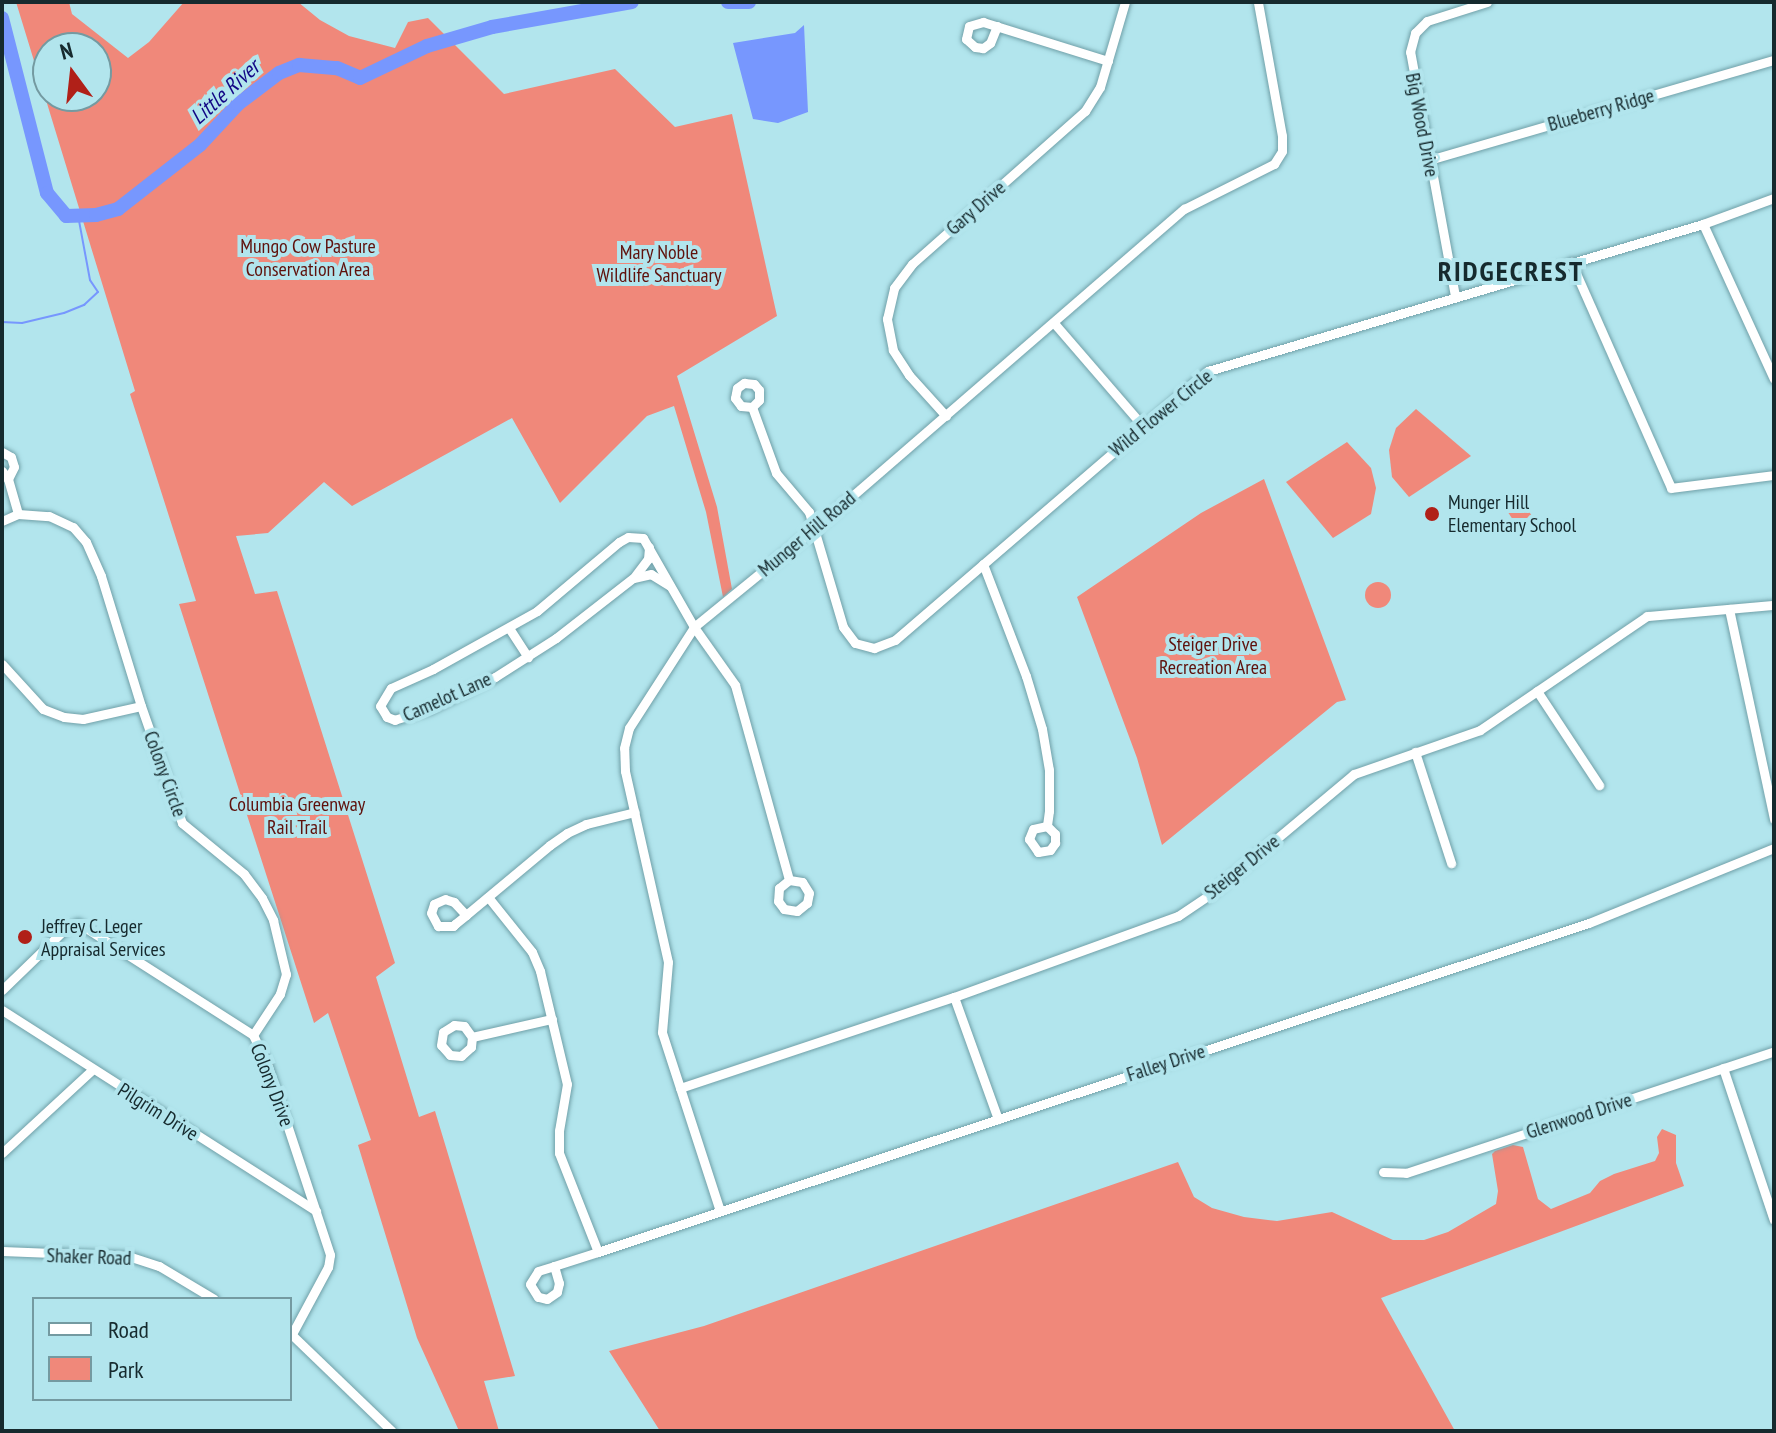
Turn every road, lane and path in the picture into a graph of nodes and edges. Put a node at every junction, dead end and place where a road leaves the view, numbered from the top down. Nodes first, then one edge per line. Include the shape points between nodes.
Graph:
1 (1125, 2) edge
2 (1258, 2) edge
3 (1487, 2) edge
4 (997, 26) dead end
5 (1774, 60) edge
6 (1108, 61) junction
7 (1429, 160) junction
8 (1774, 198) edge
9 (1703, 224) junction
10 (1571, 262) junction
11 (1455, 296) junction
12 (1054, 323) junction
13 (1774, 379) edge
14 (752, 407) dead end
15 (946, 416) junction
16 (1142, 425) junction
17 (2, 452) edge
18 (5, 475) edge
19 (1774, 475) edge
20 (18, 514) junction
21 (2, 521) edge
22 (813, 530) junction
23 (649, 545) junction
24 (983, 564) junction
25 (633, 578) junction
26 (670, 586) junction
27 (1774, 605) edge
28 (1729, 609) junction
29 (694, 627) junction
30 (509, 628) junction
31 (528, 657) junction
32 (2, 664) edge
33 (1537, 691) junction
34 (141, 706) junction
35 (1415, 752) junction
36 (1599, 785) dead end
37 (635, 812) junction
38 (1774, 819) edge
39 (1047, 826) dead end
40 (1774, 848) edge
41 (1451, 863) dead end
42 (789, 880) dead end
43 (488, 897) junction
44 (466, 915) dead end
45 (2, 990) edge
46 (954, 997) junction
47 (2, 1010) edge
48 (552, 1019) junction
49 (253, 1035) junction
50 (472, 1037) dead end
51 (1774, 1051) edge
52 (1723, 1068) junction
53 (92, 1070) junction
54 (680, 1088) junction
55 (998, 1119) junction
56 (2, 1153) edge
57 (1383, 1172) dead end
58 (316, 1211) junction
59 (720, 1211) junction
60 (1774, 1220) edge
61 (2, 1251) edge
62 (598, 1252) junction
63 (554, 1266) dead end
64 (211, 1297) edge
65 (292, 1332) edge
66 (292, 1335) edge
67 (392, 1431) edge

1 - 6 street, Gary Drive
2 - 12 street, Munger Hill Road via 1282,136 1278,159 1192,203
3 - 7 street, Big Wood Drive via 1427,21 1411,42 1410,62
4 - 6 street
5 - 7 street, Blueberry Ridge
6 - 15 street, Gary Drive via 1093,100 1076,120 912,264 894,288 887,319 893,350
7 - 11 street, Big Wood Drive
8 - 9 street, Wild Flower Circle
9 - 10 street, Wild Flower Circle
9 - 13 street
10 - 11 street, Wild Flower Circle
10 - 19 street via 1671,488
11 - 16 street, Wild Flower Circle via 1208,371
12 - 15 street, Munger Hill Road
12 - 16 street
14 - 22 street, Wild Flower Circle via 776,473 807,508
15 - 22 street, Munger Hill Road
16 - 24 street, Wild Flower Circle
17 - 18 street via 14,467
18 - 20 street
20 - 21 street
20 - 34 street, Colony Circle via 64,521 86,542
22 - 24 street, Wild Flower Circle via 843,627 851,640 869,648 895,640
22 - 29 street, Munger Hill Road
23 - 25 street, Camelot Lane via 648,559
23 - 26 street
23 - 30 street, Camelot Lane via 637,536 619,542
24 - 39 street via 1042,729 1049,779
25 - 26 street via 651,574
25 - 31 street, Camelot Lane
26 - 29 street
27 - 28 street, Steiger Drive
28 - 33 street, Steiger Drive via 1647,616
28 - 38 street
29 - 37 street, Munger Hill Road via 629,728 624,760
29 - 42 street via 741,699
30 - 31 street
30 - 31 street, Camelot Lane via 391,688 380,706 387,717 408,717 461,695
32 - 34 street, Colony Circle via 43,709 64,717 83,719
33 - 35 street, Steiger Drive via 1480,730
33 - 36 street
34 - 49 street, Colony Circle via 182,823 244,874 273,920 285,981
35 - 41 street
35 - 46 street, Steiger Drive via 1354,774 1178,916
37 - 43 street via 575,828
37 - 54 street, Munger Hill Road via 667,949 669,974 661,1021
40 - 55 street, Falley Drive via 1589,923
43 - 44 street
43 - 48 street via 532,952
45 - 49 street, Colony Drive via 65,929 78,923
46 - 54 street, Steiger Drive
46 - 55 street
47 - 53 street, Pilgrim Drive
48 - 50 street
48 - 62 street via 567,1084 559,1153
49 - 58 street, Colony Drive
51 - 52 street, Glenwood Drive
52 - 57 street, Glenwood Drive via 1406,1173
52 - 60 street
53 - 56 street
53 - 58 street, Pilgrim Drive
54 - 59 street, Munger Hill Road
55 - 59 street, Falley Drive
58 - 65 street, Colony Drive via 330,1262
59 - 62 street, Falley Drive
61 - 64 street, Shaker Road via 128,1256 159,1266
62 - 63 street, Falley Drive
66 - 67 street

